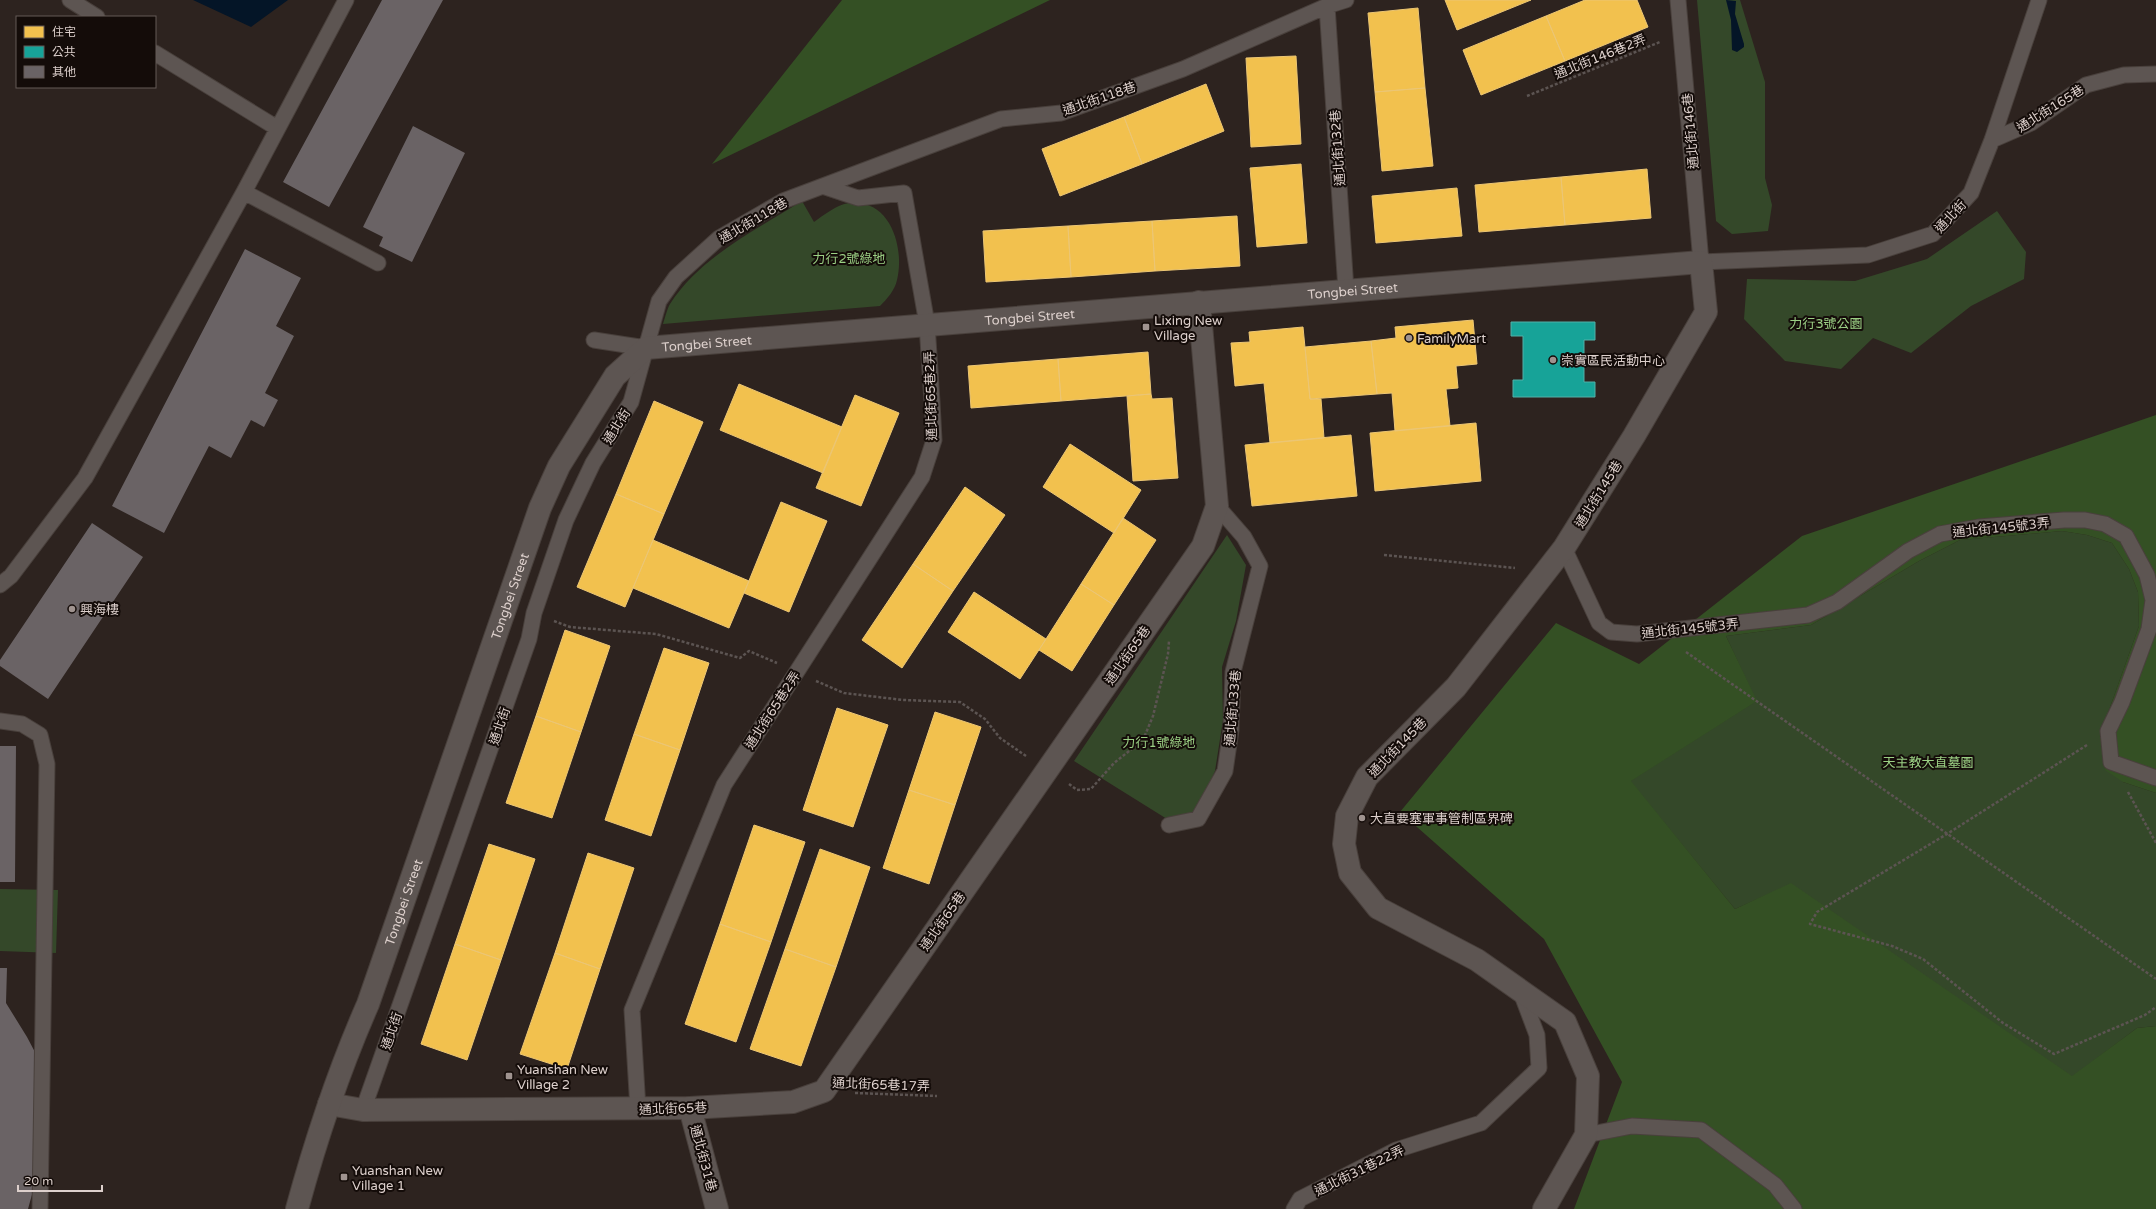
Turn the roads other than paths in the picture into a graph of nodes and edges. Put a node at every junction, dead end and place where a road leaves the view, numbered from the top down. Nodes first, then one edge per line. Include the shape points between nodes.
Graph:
1 (70, 0) edge
2 (346, 0) edge
3 (1346, 0) edge
4 (1678, 0) edge
5 (2039, 0) edge
6 (1327, 6) junction
7 (95, 16) edge
8 (156, 54) edge
9 (2156, 74) edge
10 (277, 128) junction
11 (1992, 140) junction
12 (825, 187) junction
13 (244, 192) junction
14 (1701, 262) junction
15 (378, 263) dead end
16 (1346, 290) junction
17 (1199, 302) junction
18 (927, 324) junction
19 (594, 340) dead end
20 (646, 348) junction
21 (1217, 506) junction
22 (1564, 548) junction
23 (0, 586) edge
24 (2154, 601) edge
25 (0, 722) edge
26 (2156, 778) edge
27 (1169, 825) dead end
28 (1520, 989) junction
29 (329, 1104) junction
30 (690, 1108) junction
31 (638, 1109) junction
32 (363, 1110) junction
33 (1586, 1135) junction
34 (40, 1209) edge
35 (297, 1209) edge
36 (717, 1209) edge
37 (1294, 1209) edge
38 (1544, 1209) edge
39 (1794, 1209) edge

1 - 7 lane
2 - 10 lane
3 - 6 lane, 通北街118巷
4 - 14 lane, 通北街146巷
5 - 11 lane, 通北街
6 - 12 lane, 通北街118巷 via 1176,72 1060,113 1001,120
6 - 16 lane, 通北街132巷
8 - 10 lane
9 - 11 lane, 通北街165巷 via 2124,75 2086,85 2031,123
10 - 13 lane
11 - 14 lane, 通北街 via 1971,193 1933,234 1868,255
12 - 18 lane via 858,198 904,193
12 - 20 lane, 通北街118巷 via 783,201 719,238 676,277 660,300
13 - 15 lane
13 - 23 lane via 86,478
14 - 16 street, Tongbei Street
14 - 22 street, 通北街145巷 via 1706,312 1634,436
16 - 17 street, Tongbei Street
17 - 18 street, Tongbei Street
17 - 21 street, 通北街65巷
18 - 20 street, Tongbei Street
18 - 31 lane, 通北街65巷2弄 via 934,440 922,478 724,784 632,1010
19 - 20 lane
20 - 29 street, Tongbei Street via 611,382 559,466 540,508 368,1004
20 - 32 lane, 通北街 via 631,402 592,463 566,520 534,613 529,639
21 - 27 lane, 通北街133巷 via 1244,536 1260,566 1233,672 1231,730 1225,771 1198,819
21 - 30 street, 通北街65巷 via 1203,546 824,1091 792,1102
22 - 24 lane, 通北街145號3弄 via 1599,623 1611,632 1638,634 1808,615 1837,602 1908,551 1940,534 1979,527 2064,520 2085,520 2105,524 2126,536 2147,575
22 - 28 street, 通北街145巷 via 1456,687 1367,777 1346,816 1344,844 1350,873 1378,908 1478,960
24 - 26 lane, 通北街145號3弄 via 2149,629 2122,702 2108,731 2111,762
25 - 34 lane via 22,724 40,736 47,764
28 - 33 street, 通北街145巷 via 1565,1022 1588,1076
28 - 37 lane, 通北街31巷22弄 via 1537,1035 1539,1068 1481,1123 1396,1150 1300,1199
29 - 32 street, 通北街65巷
29 - 35 street, Tongbei Street
30 - 31 street, 通北街65巷
30 - 36 street, 通北街31巷
31 - 32 street, 通北街65巷
33 - 38 street, 通北街145巷
33 - 39 lane via 1632,1126 1701,1130 1775,1185

